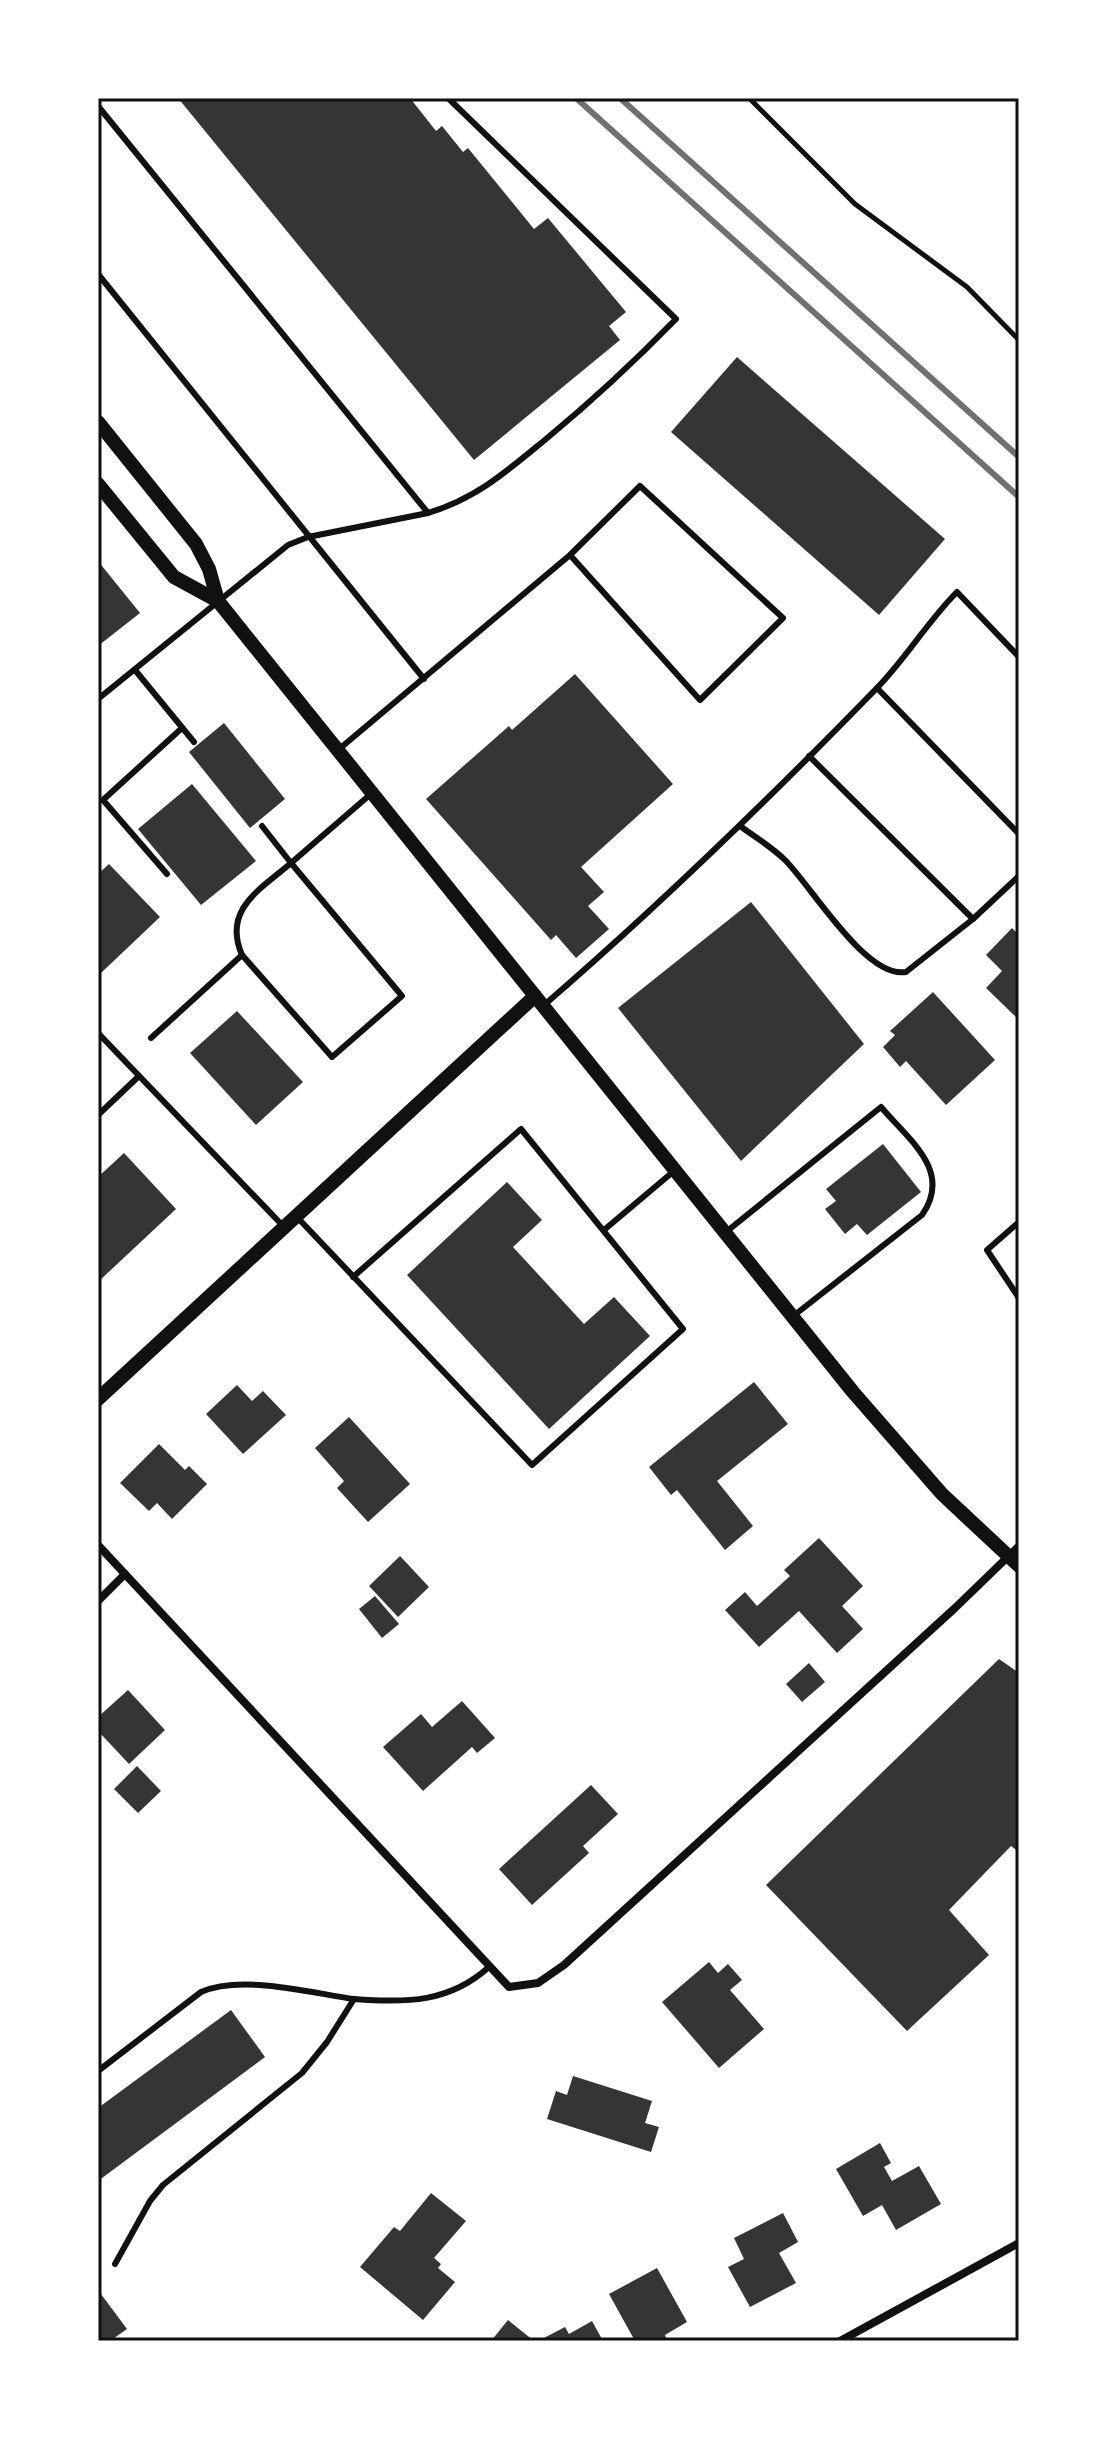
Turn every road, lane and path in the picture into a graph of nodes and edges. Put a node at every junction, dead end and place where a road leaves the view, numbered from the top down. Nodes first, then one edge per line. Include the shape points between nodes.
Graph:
1 (448, 98) edge
2 (749, 98) edge
3 (98, 106) edge
4 (98, 274) edge
5 (1019, 340) edge
6 (98, 422) edge
7 (98, 484) edge
8 (428, 513) junction
9 (308, 537) junction
10 (570, 555) junction
11 (218, 601) junction
12 (1019, 657) edge
13 (135, 670) junction
14 (424, 679) junction
15 (877, 688) junction
16 (98, 699) edge
17 (182, 728) junction
18 (194, 742) dead end
19 (338, 750) junction
20 (809, 756) junction
21 (372, 793) junction
22 (262, 826) dead end
23 (740, 826) junction
24 (1019, 834) edge
25 (291, 863) junction
26 (167, 874) dead end
27 (1019, 876) edge
28 (973, 919) junction
29 (242, 955) junction
30 (539, 1001) junction
31 (98, 1033) edge
32 (151, 1038) dead end
33 (139, 1076) junction
34 (98, 1115) edge
35 (675, 1170) junction
36 (296, 1216) junction
37 (1019, 1222) edge
38 (285, 1227) junction
39 (604, 1230) junction
40 (725, 1233) junction
41 (353, 1277) junction
42 (1019, 1298) edge
43 (792, 1317) junction
44 (98, 1399) edge
45 (98, 1545) edge
46 (1015, 1556) edge
47 (125, 1574) junction
48 (98, 1601) edge
49 (490, 1966) junction
50 (354, 1999) junction
51 (98, 2071) edge
52 (1019, 2243) edge
53 (115, 2264) dead end
54 (840, 2341) edge

1 - 8 lane via 676,319 603,393 488,487
2 - 5 path via 855,204 967,287
3 - 8 lane
4 - 9 lane
6 - 11 street via 196,544
7 - 11 street via 174,577
8 - 9 lane
9 - 11 lane via 288,545
9 - 14 lane
10 - 10 lane via 640,486 783,618 700,700
10 - 14 lane
11 - 13 lane
11 - 19 street
12 - 15 lane via 957,592
13 - 16 lane
13 - 17 lane
14 - 19 lane
15 - 20 lane
15 - 24 lane
17 - 18 lane
17 - 26 lane via 103,800
19 - 21 street
20 - 23 lane
20 - 28 lane
21 - 25 lane
21 - 30 street
22 - 25 lane
23 - 28 lane via 787,862 856,945 890,971 906,972
23 - 30 lane via 667,898
25 - 29 lane via 242,908 236,930
25 - 29 lane via 402,996 332,1057
27 - 28 lane
29 - 32 lane
30 - 35 street
30 - 36 street
31 - 33 lane
33 - 34 lane
33 - 38 lane
35 - 39 lane
35 - 40 street
36 - 38 street
36 - 41 lane
37 - 42 lane via 987,1250
38 - 44 street
39 - 41 lane via 521,1129
39 - 41 lane via 683,1329 532,1465
40 - 43 street
40 - 43 lane via 881,1107 924,1157 934,1181 922,1215
43 - 46 street via 919,1469
45 - 47 street
46 - 49 street via 564,1965 538,1983 509,1987
47 - 48 street
47 - 49 street
49 - 50 lane via 466,1985 437,1997 405,2002
50 - 51 lane via 242,1984 214,1986
50 - 53 lane via 302,2073 163,2185
52 - 54 street

